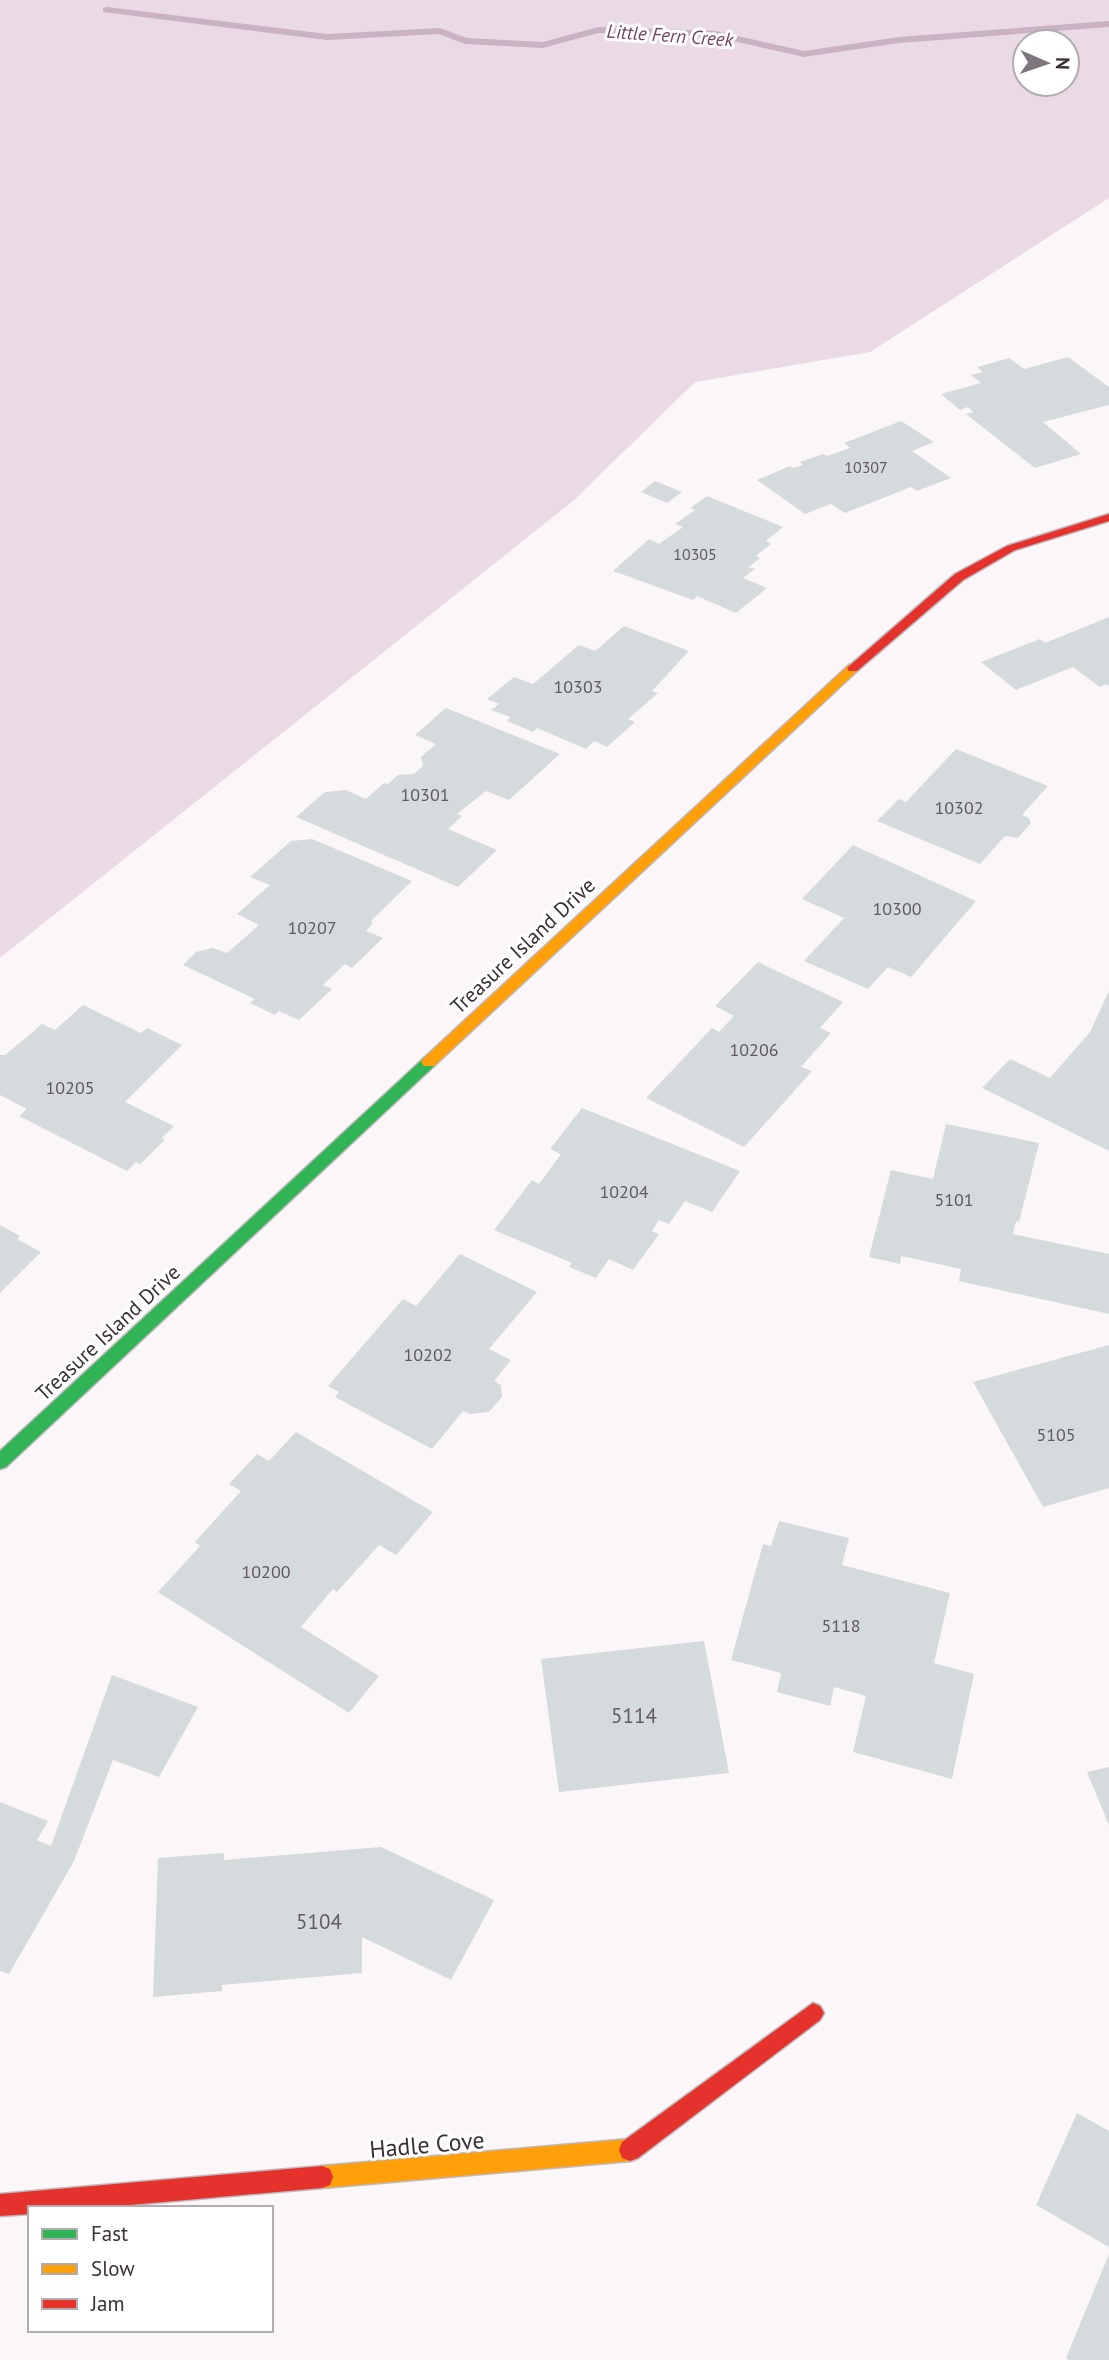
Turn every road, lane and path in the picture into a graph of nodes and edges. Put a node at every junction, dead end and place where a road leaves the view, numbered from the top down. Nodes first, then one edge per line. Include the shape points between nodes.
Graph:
1 (1109, 517) edge
2 (0, 1462) edge
3 (813, 2013) dead end
4 (0, 2205) edge

1 - 2 street, Treasure Island Drive via 1012,548 959,577 862,659
3 - 4 street, Hadle Cove via 630,2150

